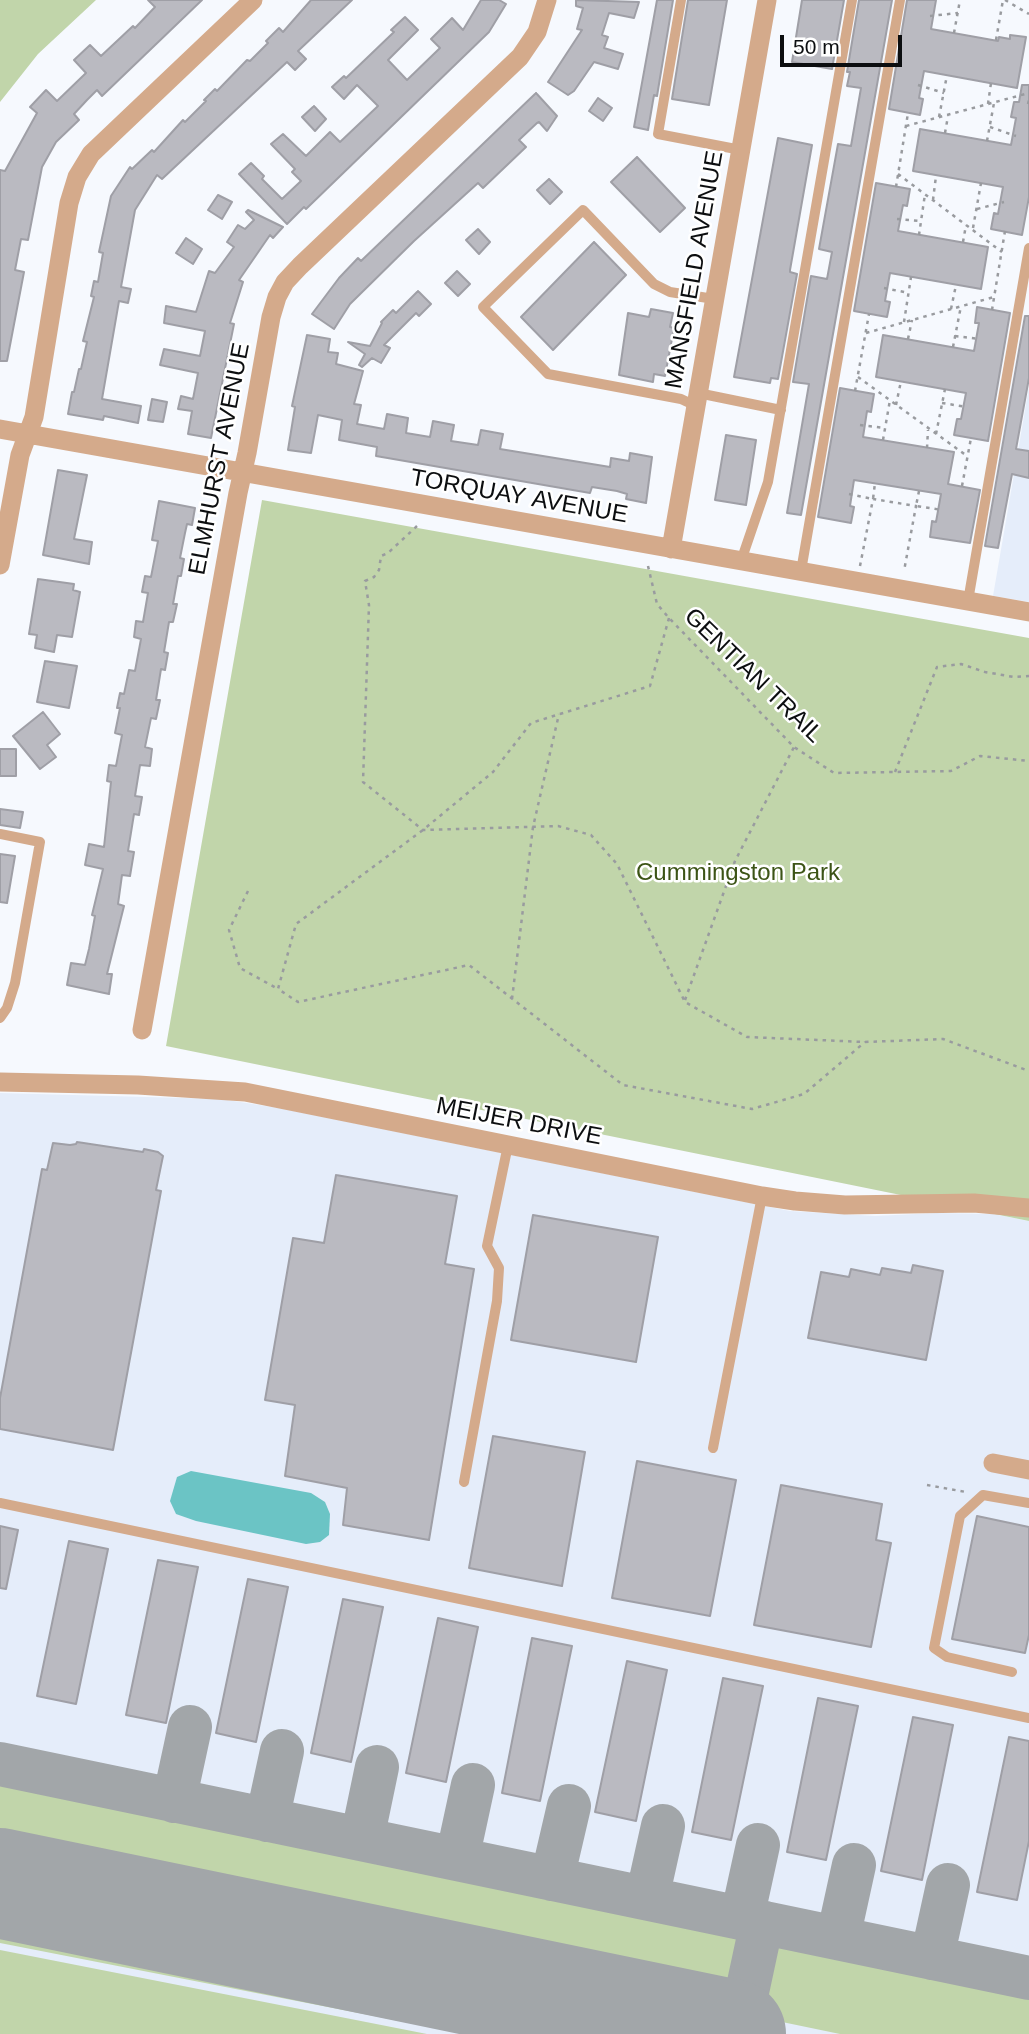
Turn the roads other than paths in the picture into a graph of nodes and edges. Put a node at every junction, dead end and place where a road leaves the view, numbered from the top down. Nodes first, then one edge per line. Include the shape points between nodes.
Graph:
1 (253, 0) edge
2 (547, 0) edge
3 (681, 0) edge
4 (767, 0) edge
5 (852, 0) edge
6 (900, 0) edge
7 (741, 150) junction
8 (1029, 248) edge
9 (714, 299) junction
10 (697, 400) junction
11 (781, 410) junction
12 (0, 429) edge
13 (27, 434) junction
14 (243, 473) junction
15 (671, 549) junction
16 (740, 561) junction
17 (0, 565) edge
18 (801, 571) junction
19 (968, 601) junction
20 (1029, 612) edge
21 (0, 834) edge
22 (0, 1018) edge
23 (142, 1030) dead end
24 (0, 1082) edge
25 (508, 1145) junction
26 (762, 1196) junction
27 (1029, 1208) edge
28 (713, 1448) dead end
29 (993, 1463) dead end
30 (1029, 1470) edge
31 (464, 1482) dead end
32 (0, 1503) edge
33 (1029, 1503) edge
34 (1012, 1672) dead end
35 (1029, 1717) edge

1 - 13 street via 83,165 69,203 34,416
2 - 14 street, ELMHURST AVENUE via 537,32 520,57 285,282 271,317
3 - 7 lane via 658,134
4 - 7 street, MANSFIELD AVENUE
5 - 11 lane
6 - 18 lane
7 - 9 street, MANSFIELD AVENUE
8 - 19 lane
9 - 10 street, MANSFIELD AVENUE
9 - 10 lane via 670,292 654,284 583,210 483,307 548,374
10 - 11 lane
10 - 15 street, MANSFIELD AVENUE
11 - 16 lane via 768,482
12 - 13 street, TORQUAY AVENUE
13 - 14 street, TORQUAY AVENUE
13 - 17 street
14 - 15 street, TORQUAY AVENUE
14 - 23 street, ELMHURST AVENUE
15 - 16 street, TORQUAY AVENUE
16 - 18 street, TORQUAY AVENUE
18 - 19 street, TORQUAY AVENUE
19 - 20 street, TORQUAY AVENUE
21 - 22 lane via 40,842 15,984
24 - 25 street, MEIJER DRIVE via 245,1092
25 - 26 street, MEIJER DRIVE
25 - 31 lane via 487,1247 499,1268 497,1301
26 - 27 street, MEIJER DRIVE via 845,1205 974,1203
26 - 28 lane
29 - 30 street
32 - 35 lane
33 - 34 lane via 983,1495 960,1516 934,1648 947,1657

